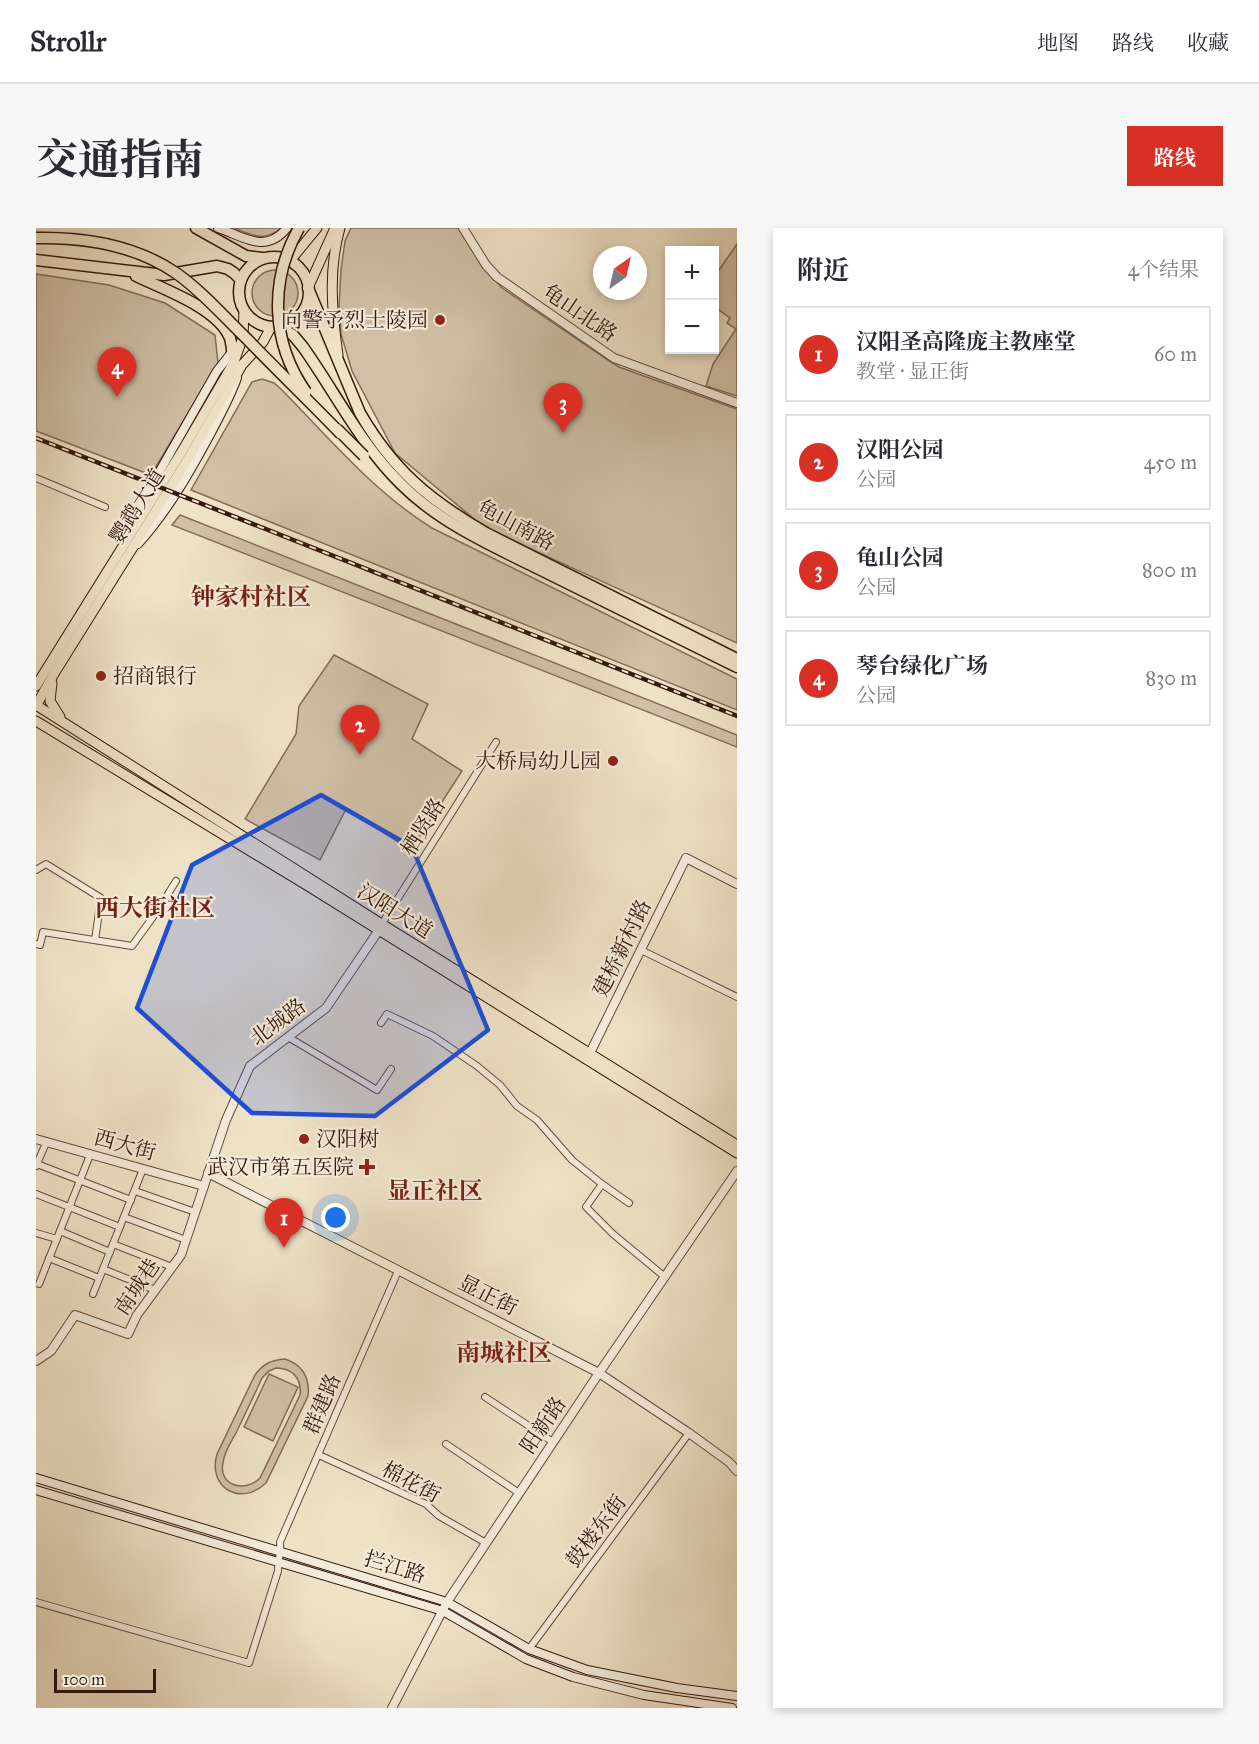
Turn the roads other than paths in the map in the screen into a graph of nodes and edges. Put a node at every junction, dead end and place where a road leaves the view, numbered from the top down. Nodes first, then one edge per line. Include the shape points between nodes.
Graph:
1 (218, 228) edge
2 (287, 228) edge
3 (299, 228) edge
4 (317, 228) edge
5 (335, 228) edge
6 (340, 228) edge
7 (463, 228) edge
8 (202, 229) edge
9 (36, 238) edge
10 (266, 258) junction
11 (283, 259) junction
12 (36, 260) edge
13 (122, 270) junction
14 (241, 280) junction
15 (308, 288) junction
16 (244, 310) junction
17 (276, 327) junction
18 (339, 358) junction
19 (236, 360) junction
20 (737, 403) edge
21 (341, 434) junction
22 (36, 478) edge
23 (399, 482) junction
24 (105, 507) dead end
25 (122, 556) junction
26 (737, 659) edge
27 (737, 668) edge
28 (51, 670) junction
29 (36, 672) edge
30 (36, 686) edge
31 (36, 705) edge
32 (36, 721) edge
33 (67, 724) junction
34 (36, 729) edge
35 (61, 736) junction
36 (496, 742) dead end
37 (36, 870) edge
38 (176, 881) dead end
39 (737, 884) edge
40 (380, 926) junction
41 (95, 940) junction
42 (36, 944) edge
43 (641, 950) junction
44 (737, 997) edge
45 (381, 1023) dead end
46 (288, 1037) junction
47 (590, 1053) junction
48 (391, 1069) dead end
49 (36, 1139) edge
50 (46, 1143) junction
51 (737, 1144) edge
52 (737, 1153) edge
53 (90, 1155) junction
54 (36, 1165) edge
55 (143, 1169) junction
56 (737, 1171) edge
57 (208, 1173) junction
58 (80, 1181) junction
59 (602, 1184) junction
60 (204, 1186) junction
61 (135, 1191) junction
62 (36, 1194) edge
63 (130, 1200) junction
64 (628, 1203) dead end
65 (69, 1207) junction
66 (195, 1212) junction
67 (124, 1217) junction
68 (120, 1227) junction
69 (60, 1231) junction
70 (36, 1233) edge
71 (57, 1239) junction
72 (186, 1240) junction
73 (113, 1244) junction
74 (110, 1252) junction
75 (49, 1258) junction
76 (172, 1267) junction
77 (102, 1269) junction
78 (398, 1271) junction
79 (40, 1272) edge
80 (665, 1277) junction
81 (99, 1278) junction
82 (39, 1284) dead end
83 (155, 1290) junction
84 (93, 1294) dead end
85 (36, 1361) edge
86 (599, 1373) junction
87 (484, 1397) dead end
88 (689, 1433) junction
89 (553, 1442) junction
90 (446, 1444) dead end
91 (319, 1455) junction
92 (737, 1471) edge
93 (36, 1478) edge
94 (36, 1490) edge
95 (519, 1493) junction
96 (486, 1543) junction
97 (281, 1551) junction
98 (278, 1562) junction
99 (36, 1602) edge
100 (447, 1602) junction
101 (443, 1611) junction
102 (529, 1649) junction
103 (737, 1696) edge
104 (392, 1708) edge
105 (732, 1708) edge

1 - 2 main road via 256,242 274,239
3 - 21 highway, bridge via 287,253 279,290 282,344 299,382
4 - 11 main road via 294,256
5 - 15 main road
6 - 18 main road via 332,264
7 - 20 street, 龟山北路 via 497,277 605,352
8 - 10 highway via 230,249 254,259
9 - 21 highway, bridge via 103,243 149,258 176,273 209,301
10 - 11 highway
10 - 14 highway via 246,270
11 - 15 highway via 300,269
12 - 13 highway
13 - 14 highway via 164,275 217,267 228,269
13 - 19 highway via 201,308 224,329
14 - 16 highway via 239,296
15 - 17 highway via 305,309 299,317
15 - 18 highway, 龟山南路
16 - 17 highway via 256,322
16 - 19 main road, 鹦鹉大道 via 243,337
17 - 19 main road, 鹦鹉大道 via 263,342
17 - 23 highway via 293,335 303,347 360,434
18 - 26 highway, 龟山南路 via 371,432 407,476 435,500 496,538
19 - 25 main road, 鹦鹉大道
19 - 25 main road via 230,398 198,457 158,522
21 - 23 highway, bridge
22 - 24 street
23 - 27 highway, 龟山南路 via 436,513 475,536
25 - 28 main road, 鹦鹉大道
28 - 29 main road
28 - 30 main road, 鹦鹉大道
28 - 31 main road, 鹦鹉大道
28 - 33 main road via 50,701
31 - 33 main road, 汉阳大道
32 - 35 main road, 汉阳大道
33 - 40 main road, 汉阳大道
34 - 35 main road
35 - 40 main road, 汉阳大道
36 - 40 street, 栖贤路
37 - 41 street via 46,864 101,898
38 - 41 street via 132,946
39 - 43 street, 建桥新村路 via 686,858
40 - 46 street, 北城路 via 326,1008
40 - 47 main road, 汉阳大道
40 - 52 main road, 汉阳大道
41 - 42 street via 43,932 40,945
43 - 44 street
43 - 47 street, 建桥新村路
45 - 59 street via 387,1014 417,1027 477,1066 537,1120 572,1160
46 - 48 street via 377,1090
46 - 57 street, 北城路 via 250,1066
47 - 51 main road, 汉阳大道
49 - 50 street, 西大街
50 - 53 street, 西大街
50 - 54 street
53 - 55 street, 西大街
53 - 58 street
54 - 58 street
55 - 60 street, 西大街
55 - 61 street
56 - 80 street, 阳新路
57 - 60 street, 北城路
57 - 78 street, 显正街 via 293,1222
58 - 63 street
58 - 65 street
59 - 64 street
59 - 80 street via 586,1207
60 - 66 street, 南城巷
61 - 63 street
61 - 66 street
62 - 65 street
63 - 67 street
65 - 68 street
65 - 69 street
66 - 72 street, 南城巷
67 - 68 street
67 - 72 street
68 - 73 street
69 - 71 street
69 - 74 street
70 - 71 street
71 - 75 street
72 - 76 street, 南城巷
73 - 74 street
73 - 76 street
74 - 77 street
75 - 79 street
75 - 81 street
76 - 83 street, 南城巷
77 - 81 street
77 - 83 street
78 - 86 street, 显正街
78 - 91 street, 群建路
79 - 82 street
80 - 86 street, 阳新路
81 - 84 street
83 - 85 street, 南城巷 via 128,1334 75,1315 51,1351
86 - 88 street, 显正街
86 - 89 street, 阳新路
87 - 89 street
88 - 92 street, 显正街
88 - 102 street, 鼓楼东街
89 - 95 street, 阳新路
90 - 95 street
91 - 96 street, 棉花街 via 426,1504
91 - 97 street, 群建路 via 280,1542
93 - 97 main road, 拦江路
94 - 98 main road, 拦江路
95 - 96 street, 阳新路
96 - 100 street, 阳新路
97 - 98 street, 群建路
97 - 100 main road, 拦江路
98 - 99 street, 群建路 via 249,1663
98 - 101 main road, 拦江路
100 - 101 street, 阳新路
100 - 102 main road, 拦江路
101 - 104 street, 阳新路
101 - 105 main road, 拦江路 via 526,1659 573,1677 644,1695
102 - 103 main road, 拦江路 via 586,1670

